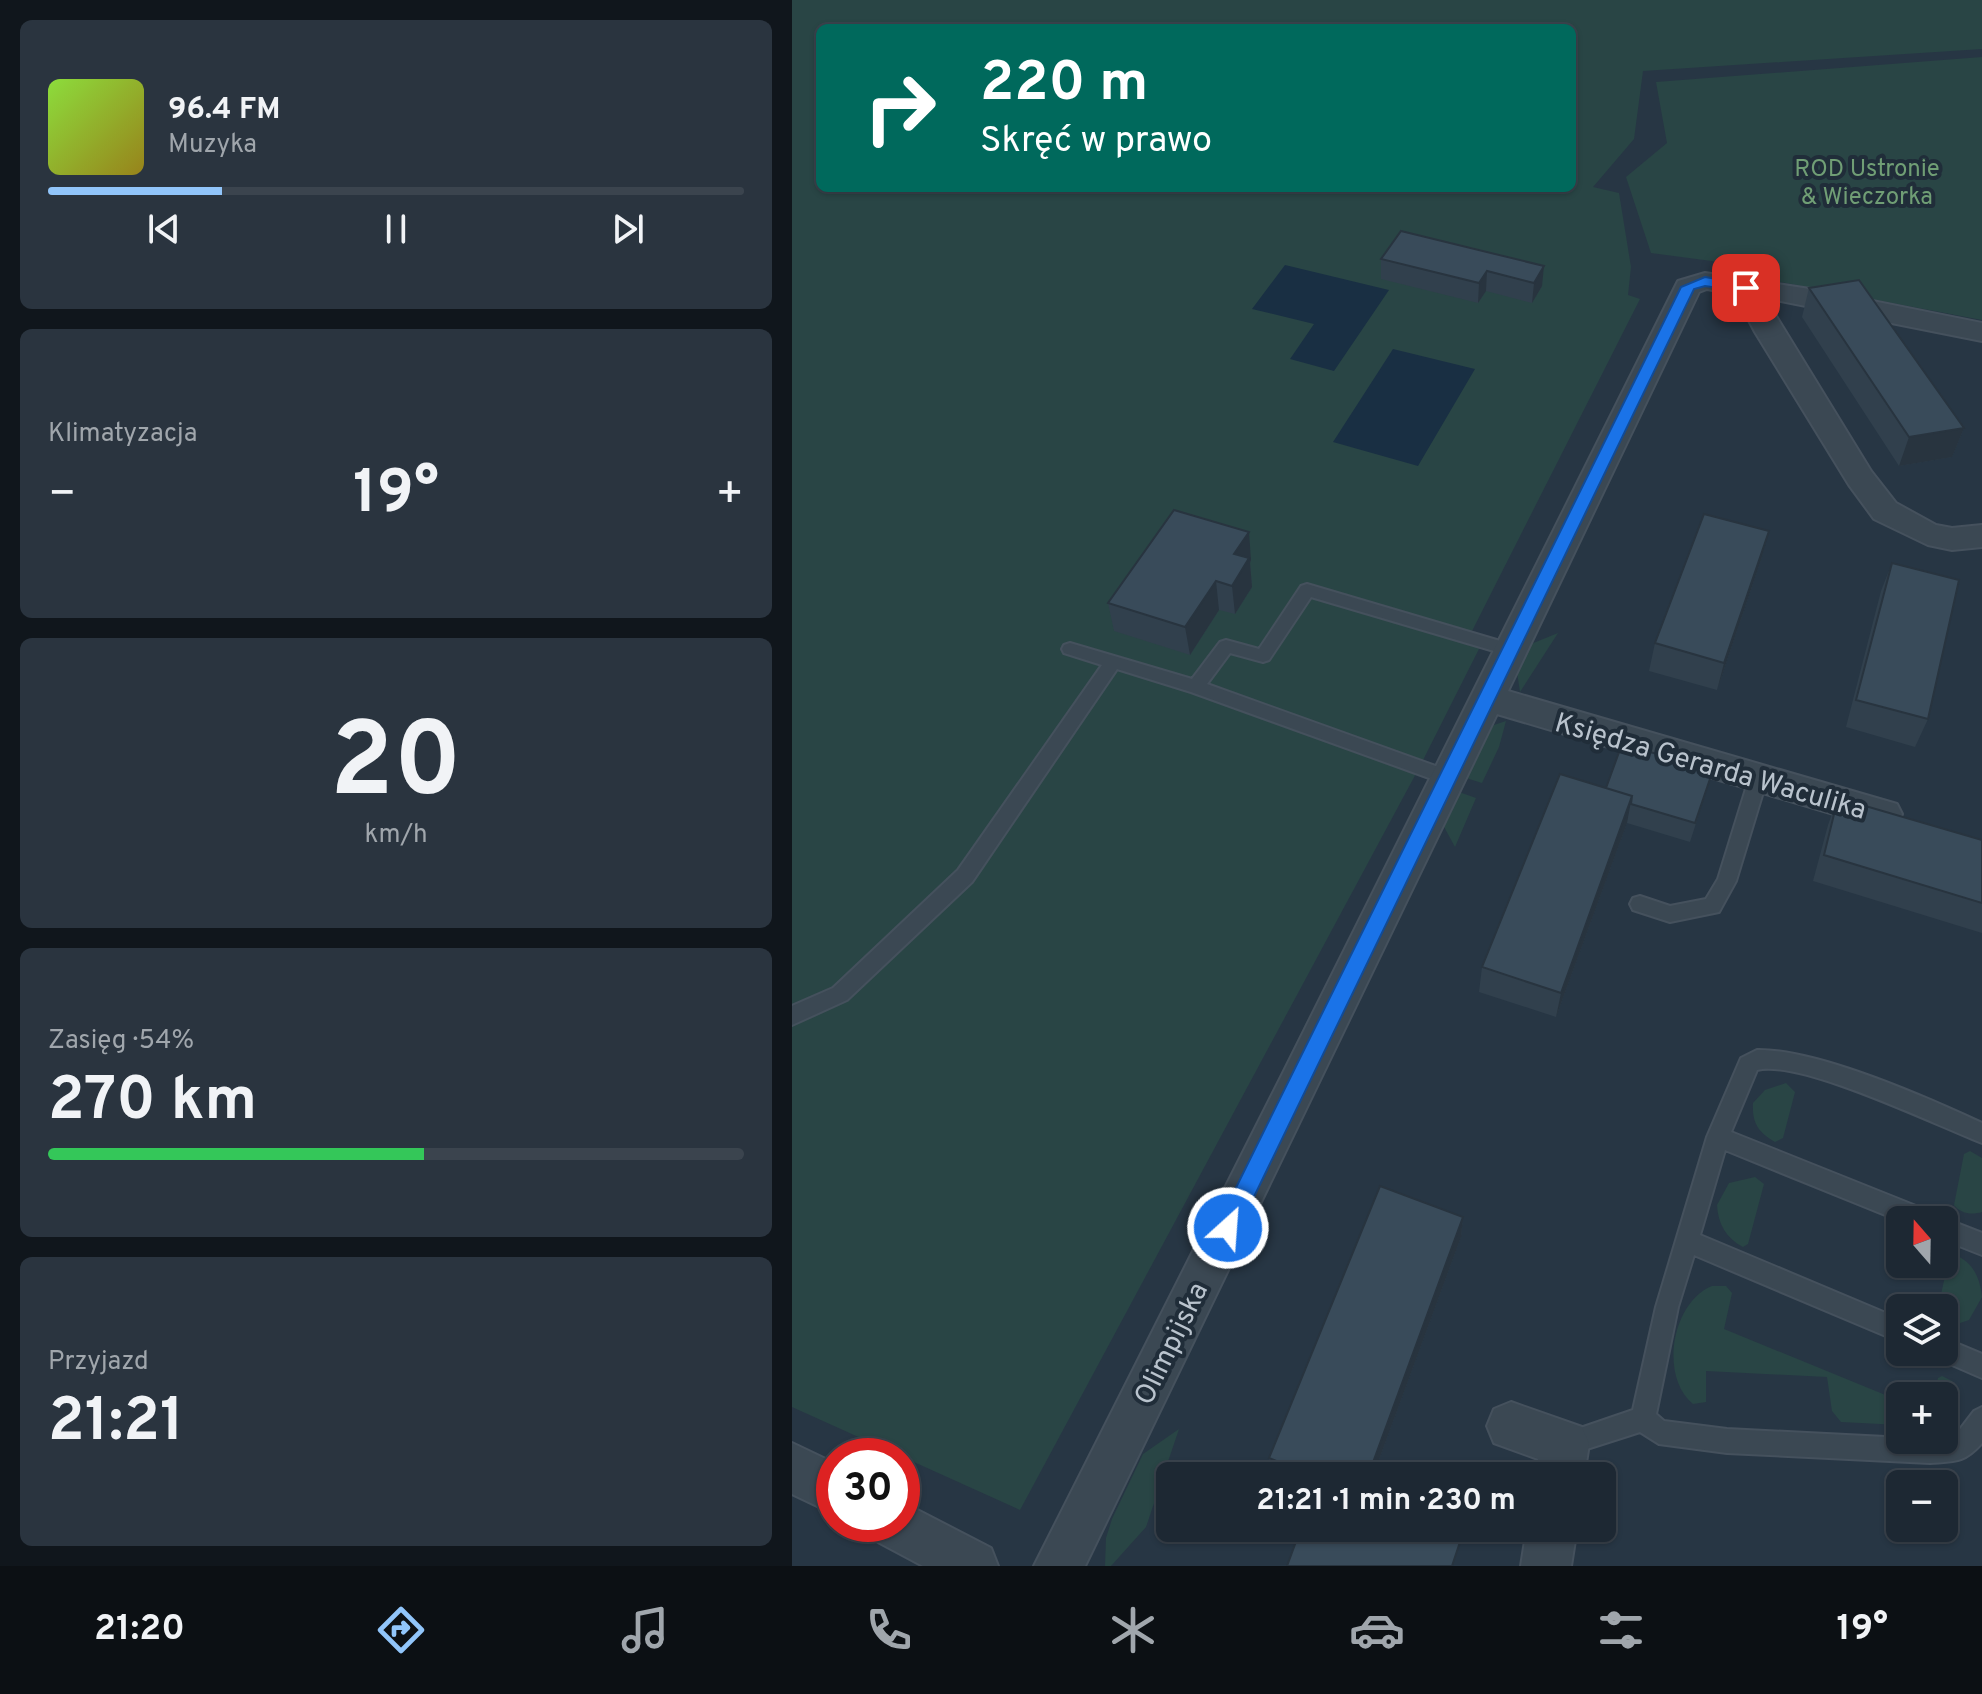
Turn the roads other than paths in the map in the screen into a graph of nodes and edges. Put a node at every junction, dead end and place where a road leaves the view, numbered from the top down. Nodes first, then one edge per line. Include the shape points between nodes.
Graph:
1 (1746, 288) junction
2 (1982, 332) edge
3 (1982, 536) edge
4 (1070, 649) dead end
5 (1511, 650) junction
6 (1113, 662) junction
7 (1196, 687) junction
8 (1487, 698) junction
9 (1449, 778) junction
10 (1758, 779) junction
11 (1921, 824) edge
12 (1640, 904) dead end
13 (792, 1016) edge
14 (1982, 1133) edge
15 (1718, 1137) junction
16 (1888, 1206) edge
17 (1958, 1235) edge
18 (1688, 1241) junction
19 (1982, 1244) edge
20 (1886, 1325) edge
21 (1958, 1356) edge
22 (1982, 1366) edge
23 (1643, 1419) junction
24 (1982, 1419) edge
25 (1511, 1426) dead end
26 (1562, 1460) edge
27 (792, 1467) edge
28 (816, 1480) edge
29 (920, 1537) edge
30 (1550, 1542) edge
31 (973, 1566) edge
32 (1059, 1566) edge
33 (1546, 1566) edge

1 - 2 street
1 - 3 street via 1885,511 1940,537
1 - 5 street, Olimpijska via 1699,282 1688,287
4 - 6 lane
5 - 7 lane via 1307,590 1263,656 1226,646
5 - 8 street, Olimpijska
6 - 7 lane
6 - 13 lane via 965,876 840,994
7 - 9 lane
8 - 9 street, Olimpijska
8 - 10 street, Księdza Gerarda Waculika
9 - 32 street, Olimpijska
10 - 11 street, Księdza Gerarda Waculika
10 - 12 lane via 1727,881 1712,906 1670,914
14 - 15 lane via 1859,1084 1767,1058 1748,1065
15 - 16 lane
15 - 18 lane
17 - 19 lane
18 - 20 lane
18 - 23 lane via 1667,1307
21 - 22 lane
23 - 24 lane via 1659,1432 1727,1441 1930,1451 1960,1449
23 - 26 lane
25 - 26 street
27 - 28 street
29 - 31 street
30 - 33 street

